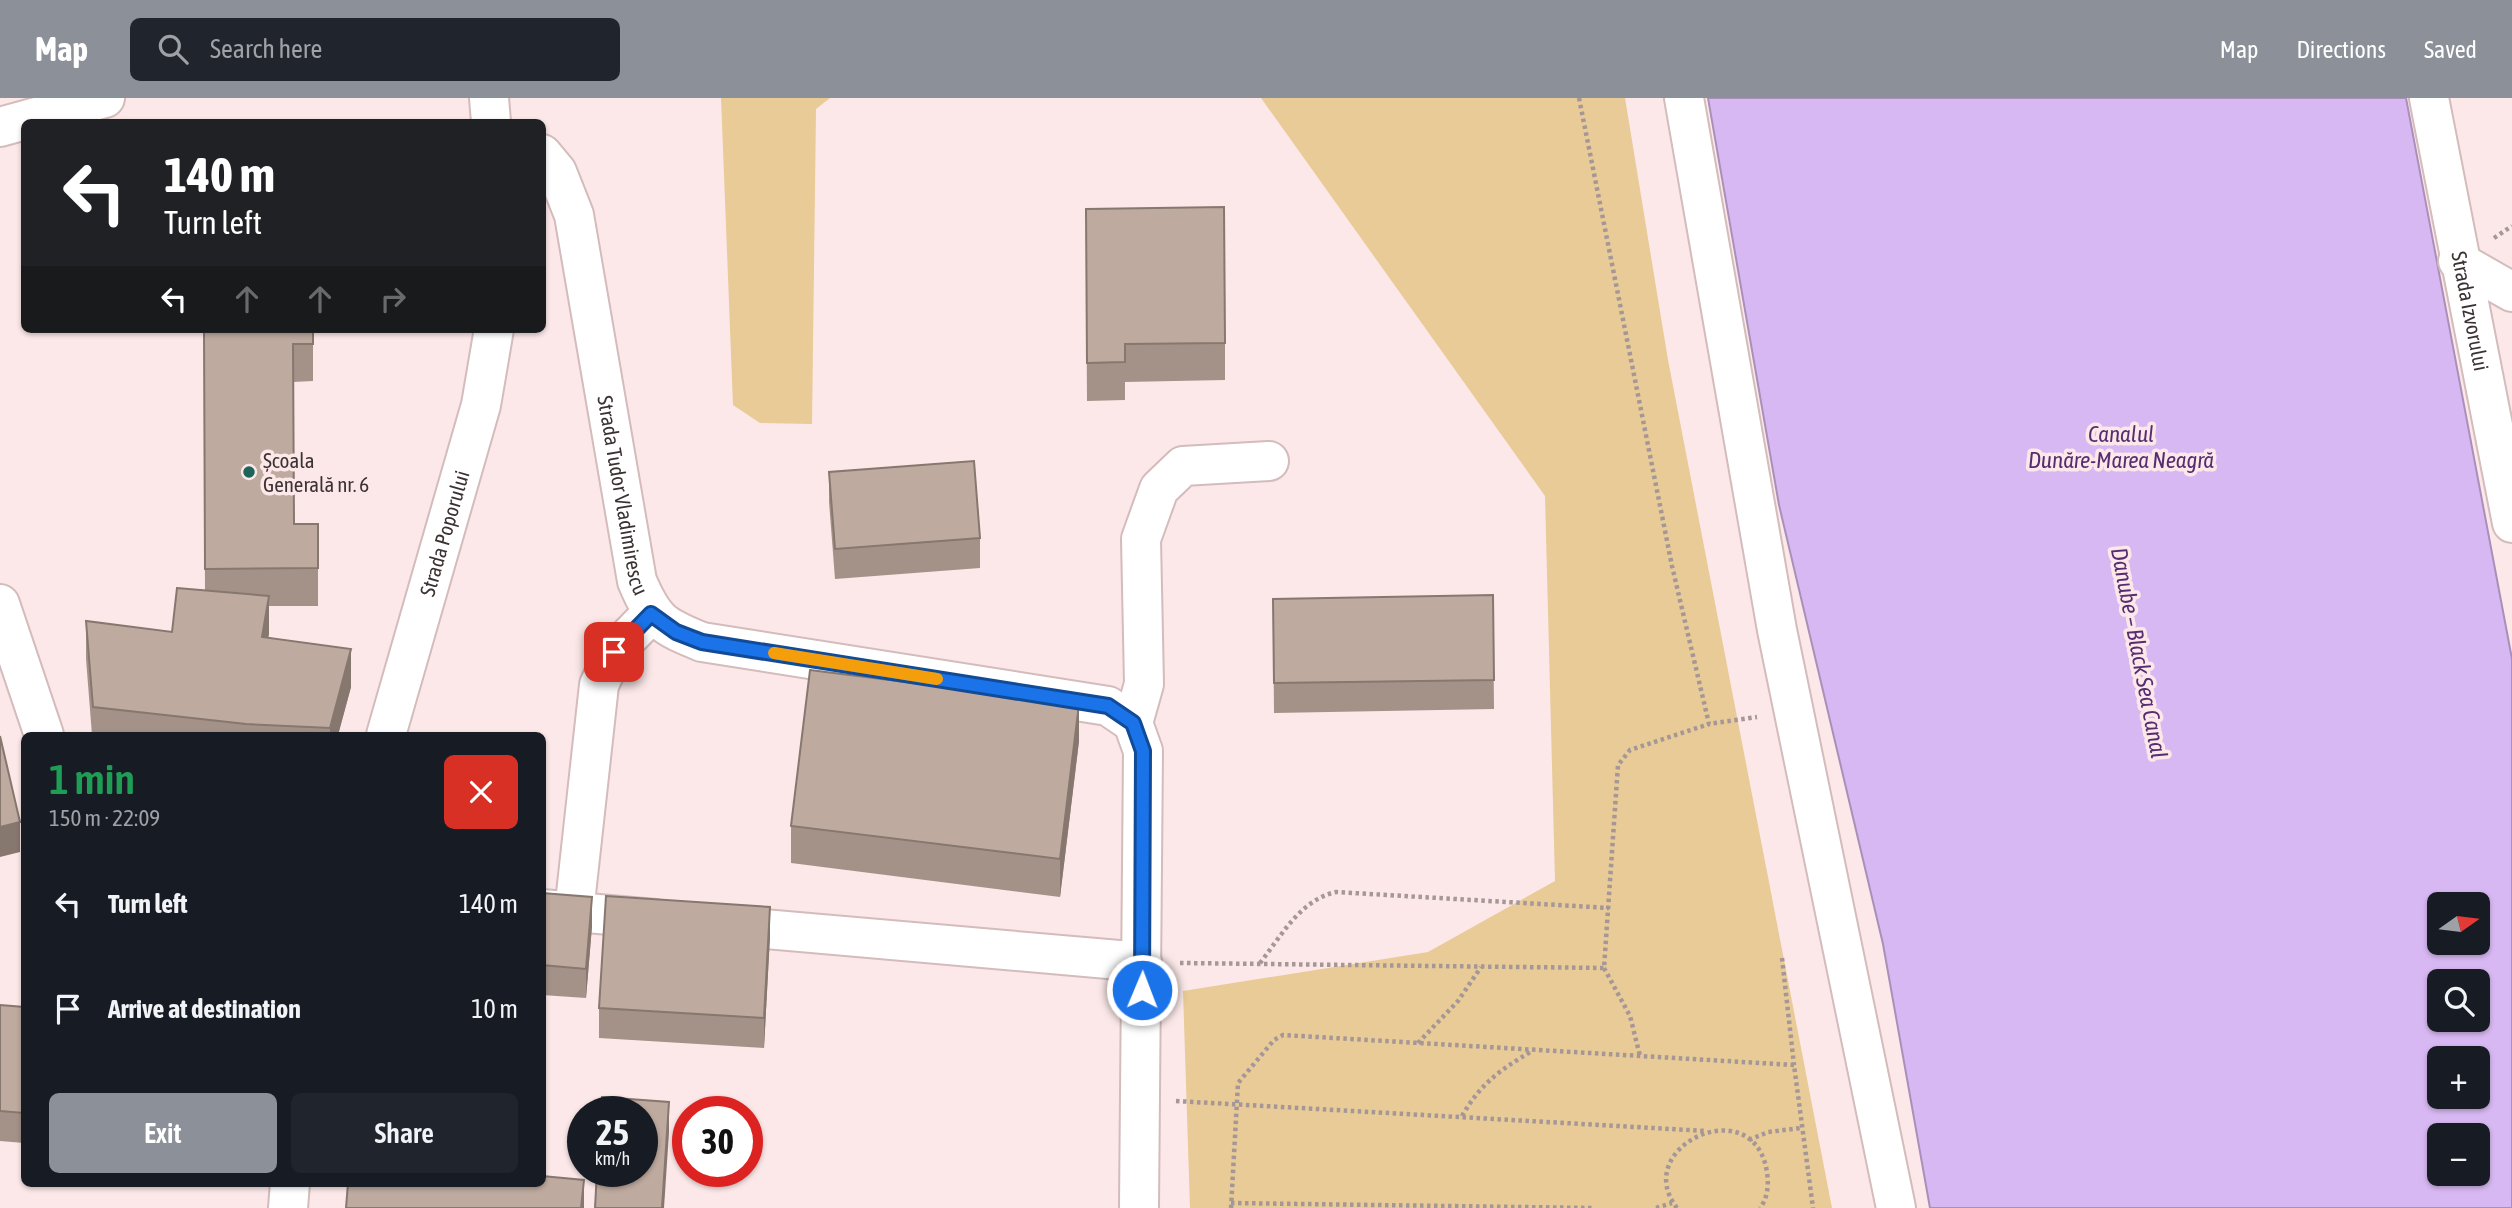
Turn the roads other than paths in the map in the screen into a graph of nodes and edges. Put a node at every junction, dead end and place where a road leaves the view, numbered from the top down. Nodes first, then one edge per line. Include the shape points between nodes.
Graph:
1 (105, 98) edge
2 (1684, 98) edge
3 (2429, 98) edge
4 (29, 119) edge
5 (21, 121) edge
6 (0, 127) edge
7 (546, 159) edge
8 (2458, 261) junction
9 (2512, 292) edge
10 (493, 333) edge
11 (1269, 461) dead end
12 (2512, 523) edge
13 (0, 604) edge
14 (651, 614) junction
15 (1133, 723) junction
16 (43, 732) edge
17 (387, 732) edge
18 (558, 910) edge
19 (1142, 962) junction
20 (290, 1187) edge
21 (288, 1208) edge
22 (1139, 1208) edge
23 (1896, 1208) edge

1 - 4 street
2 - 23 street via 1793,712
3 - 8 street, Strada Izvorului
5 - 6 street
7 - 14 street, Strada Tudor Vladimirescu via 557,172 574,215 637,581
8 - 9 street
8 - 12 street, Strada Izvorului
10 - 17 street, Strada Poporului via 481,405
11 - 15 street via 1183,466 1159,489 1141,538 1144,684
13 - 16 street
14 - 15 street, Strada Tudor Vladimirescu via 676,632 702,642 1108,706
14 - 18 street via 614,652 599,685
15 - 19 street via 1143,751
18 - 19 street
19 - 22 street
20 - 21 street

